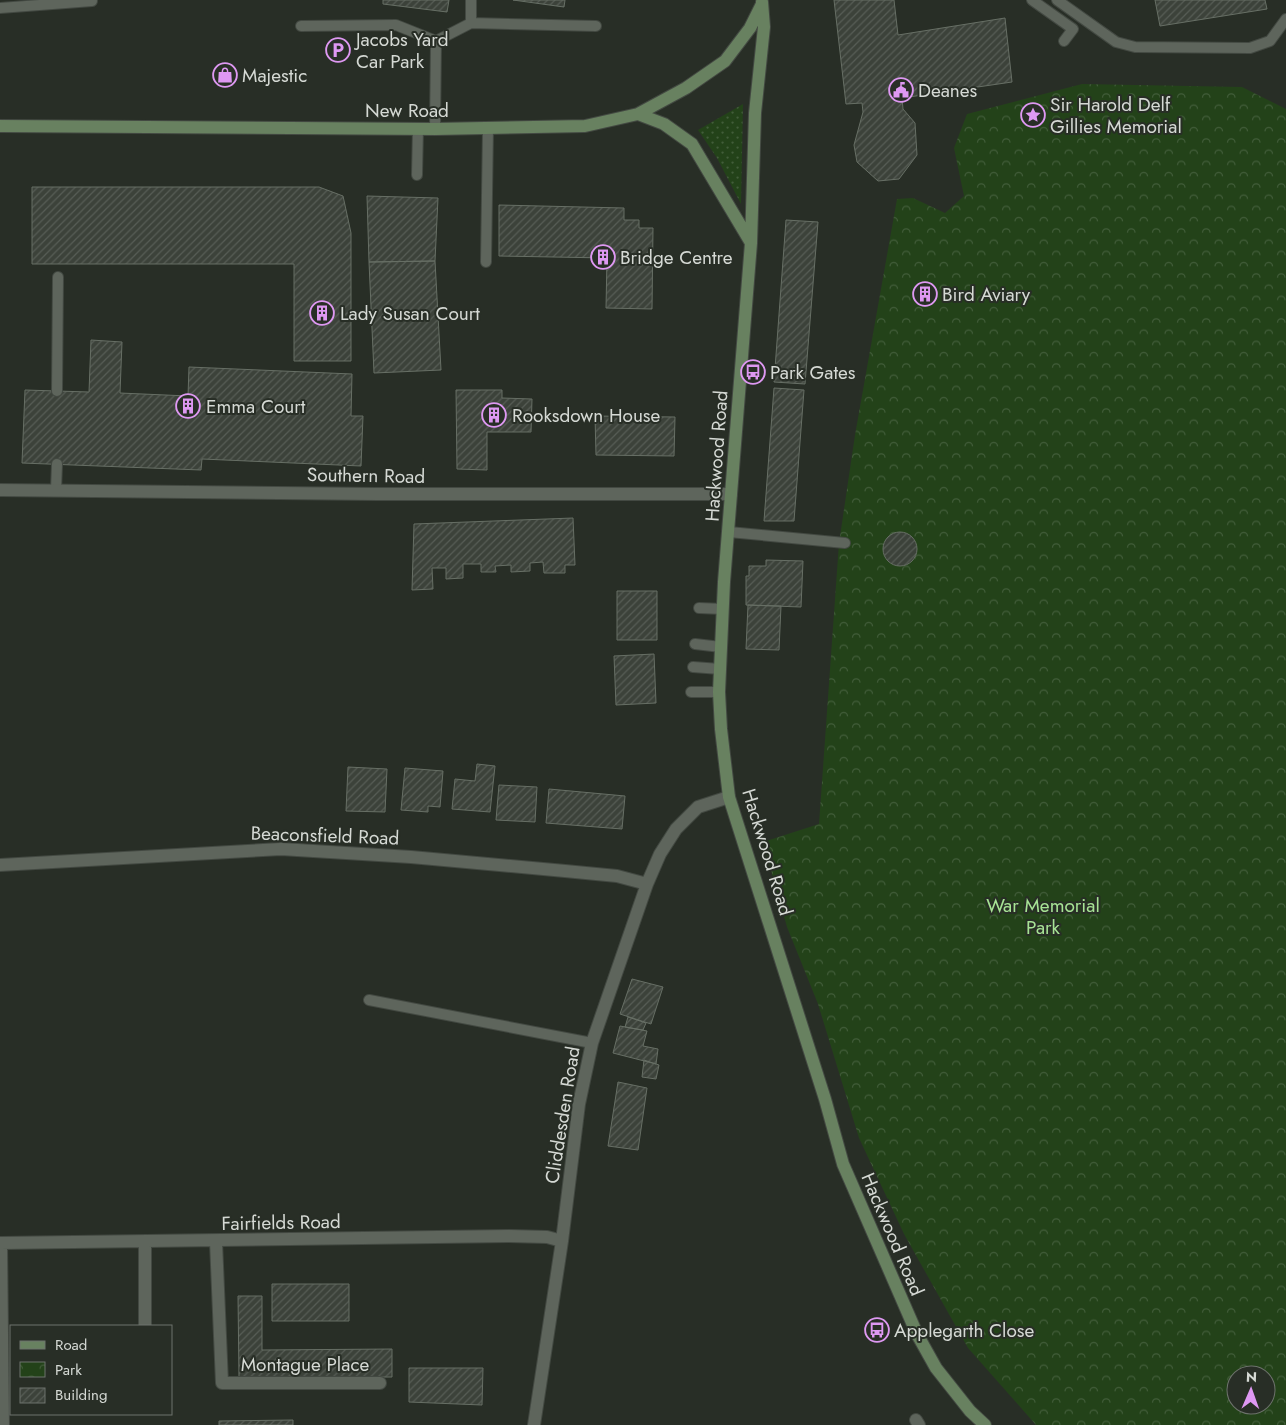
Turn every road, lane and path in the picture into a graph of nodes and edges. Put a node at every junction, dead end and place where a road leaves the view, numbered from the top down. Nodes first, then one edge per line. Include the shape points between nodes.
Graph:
1 (471, 0) edge
2 (1032, 0) edge
3 (1057, 0) edge
4 (92, 1) edge
5 (763, 1) edge
6 (0, 8) edge
7 (1286, 19) edge
8 (471, 23) junction
9 (301, 26) dead end
10 (596, 26) dead end
11 (436, 41) junction
12 (1064, 42) dead end
13 (638, 114) junction
14 (0, 126) edge
15 (418, 128) junction
16 (488, 128) junction
17 (435, 129) junction
18 (417, 175) dead end
19 (751, 243) junction
20 (486, 262) dead end
21 (58, 277) dead end
22 (57, 391) dead end
23 (57, 464) dead end
24 (0, 490) edge
25 (56, 490) junction
26 (732, 494) junction
27 (729, 532) junction
28 (845, 542) dead end
29 (699, 608) dead end
30 (723, 609) junction
31 (695, 644) dead end
32 (723, 658) junction
33 (693, 667) dead end
34 (691, 692) dead end
35 (719, 692) junction
36 (730, 798) junction
37 (0, 865) edge
38 (647, 884) junction
39 (369, 1000) dead end
40 (592, 1043) junction
41 (562, 1241) junction
42 (145, 1242) junction
43 (216, 1242) junction
44 (0, 1243) edge
45 (145, 1325) edge
46 (380, 1383) dead end
47 (4, 1425) edge
48 (534, 1425) edge
49 (984, 1425) edge

1 - 8 lane
2 - 12 lane via 1073,30
3 - 7 lane via 1116,42 1135,47 1250,48 1270,41
4 - 6 lane
5 - 13 street, New Road via 750,28 725,61 686,88
5 - 19 street, Hackwood Road
8 - 10 lane
8 - 11 lane
9 - 11 lane via 396,25
11 - 17 lane
13 - 16 street, New Road via 585,126
13 - 19 street via 664,124 692,144
14 - 15 street, New Road
15 - 17 street, New Road
15 - 18 lane
16 - 17 street, New Road
16 - 20 lane
19 - 26 street, Hackwood Road
21 - 22 lane
23 - 25 lane
24 - 25 street, Southern Road
25 - 26 street, Southern Road
26 - 27 street, Hackwood Road
27 - 28 lane
27 - 30 street, Hackwood Road
29 - 30 lane
30 - 32 street, Hackwood Road
31 - 32 lane
32 - 33 lane
32 - 35 street, Hackwood Road
34 - 35 lane
35 - 36 street, Hackwood Road
36 - 38 street, Cliddesden Road via 698,807 676,829
36 - 49 street, Hackwood Road via 843,1164 917,1334 936,1368
37 - 38 street, Beaconsfield Road via 281,849 565,870 617,876
38 - 40 street, Cliddesden Road
39 - 40 lane
40 - 41 street, Cliddesden Road via 579,1104
41 - 43 street, Fairfields Road via 547,1237 509,1236
41 - 48 street, Cliddesden Road
42 - 43 street, Fairfields Road
42 - 44 street, Fairfields Road
42 - 45 street
43 - 46 street, Montague Place via 222,1383
44 - 47 street

